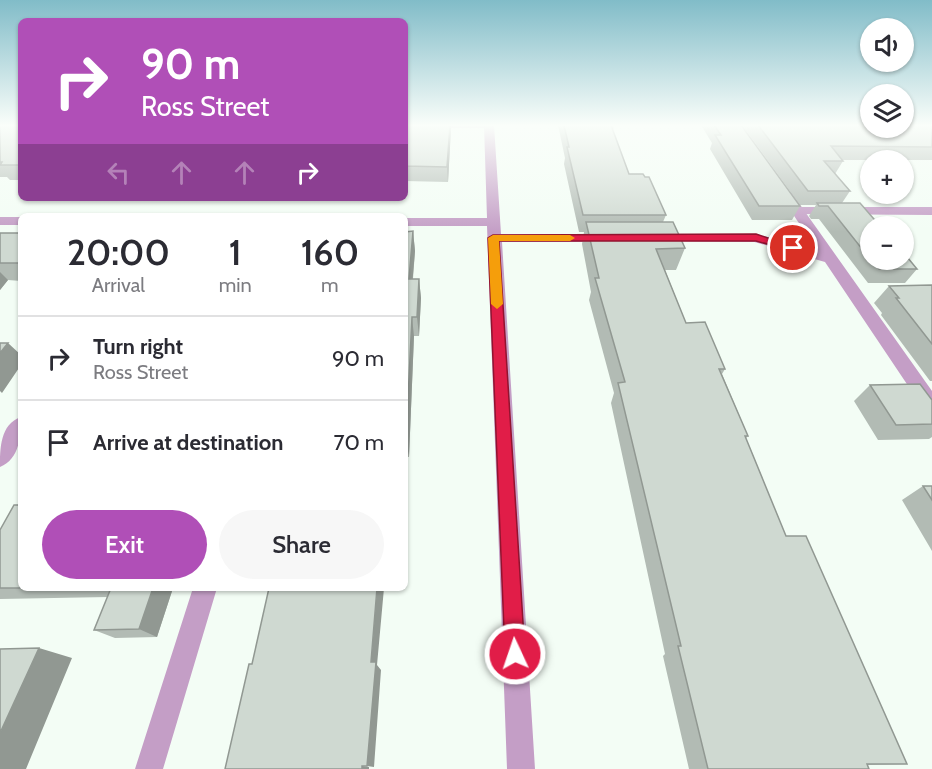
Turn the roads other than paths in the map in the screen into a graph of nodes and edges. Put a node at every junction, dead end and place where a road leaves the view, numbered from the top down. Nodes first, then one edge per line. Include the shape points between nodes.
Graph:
1 (490, 161) edge
2 (777, 182) edge
3 (798, 211) junction
4 (932, 211) edge
5 (0, 220) edge
6 (18, 221) edge
7 (408, 222) edge
8 (493, 230) junction
9 (623, 238) edge
10 (646, 238) edge
11 (831, 259) junction
12 (932, 406) edge
13 (18, 430) edge
14 (0, 458) edge
15 (205, 591) edge
16 (149, 769) edge
17 (521, 769) edge

1 - 8 street
2 - 3 street
3 - 4 street
3 - 11 street
5 - 6 street
7 - 8 street
8 - 9 street
8 - 17 street
10 - 11 street via 756,238
11 - 12 street
13 - 14 street
15 - 16 street

